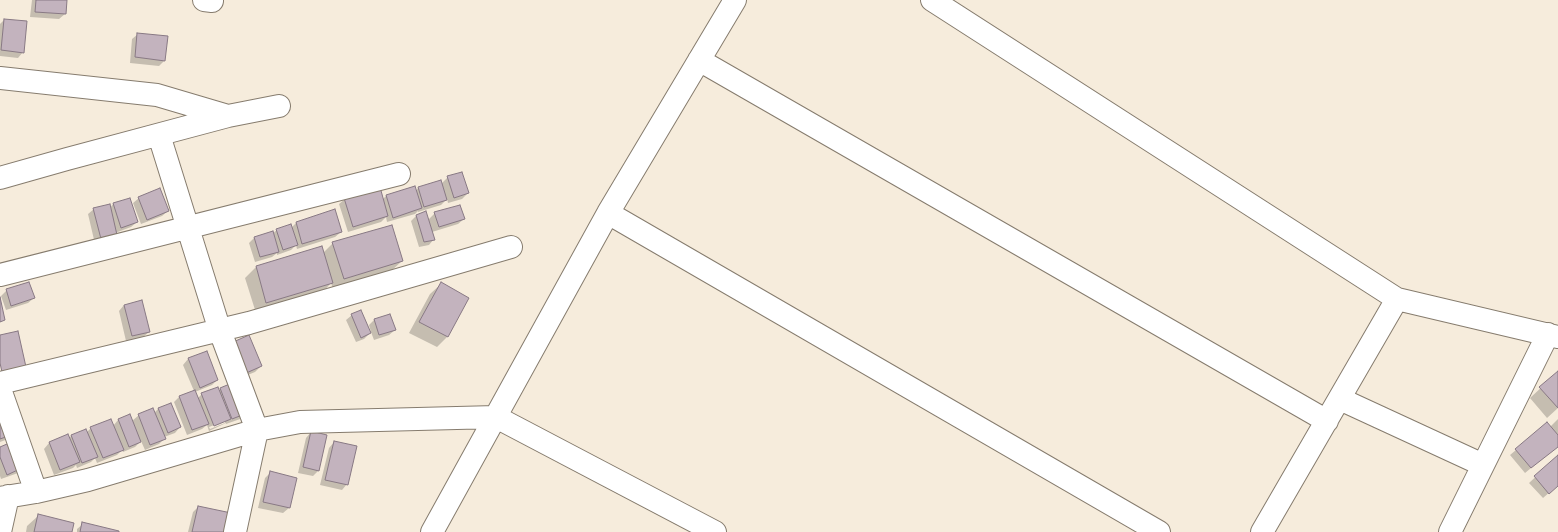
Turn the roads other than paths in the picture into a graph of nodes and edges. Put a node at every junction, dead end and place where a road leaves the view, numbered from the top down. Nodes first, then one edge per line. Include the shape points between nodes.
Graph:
1 (735, 0) edge
2 (932, 0) edge
3 (699, 60) junction
4 (0, 78) edge
5 (279, 106) dead end
6 (228, 116) junction
7 (158, 134) junction
8 (399, 174) dead end
9 (0, 178) edge
10 (608, 212) junction
11 (188, 228) junction
12 (511, 247) dead end
13 (0, 275) edge
14 (1398, 299) junction
15 (220, 331) junction
16 (1553, 335) edge
17 (0, 384) edge
18 (0, 389) edge
19 (1340, 399) junction
20 (496, 417) junction
21 (1327, 421) junction
22 (257, 430) junction
23 (1483, 465) junction
24 (36, 492) junction
25 (4, 497) edge
26 (0, 532) edge
27 (235, 532) edge
28 (432, 532) edge
29 (715, 532) edge
30 (1158, 532) edge
31 (1262, 532) edge
32 (1450, 532) edge

1 - 3 street
2 - 14 street
3 - 10 street
3 - 21 street
4 - 6 street via 157,95
5 - 6 street
6 - 7 street
7 - 9 street
7 - 11 street
8 - 11 street
10 - 20 street
10 - 30 street
11 - 13 street
11 - 15 street
12 - 15 street
14 - 16 street
14 - 19 street
15 - 17 street
15 - 22 street
16 - 23 street
18 - 24 street
19 - 21 street
19 - 23 street
20 - 22 street via 300,422
20 - 28 street
20 - 29 street
21 - 31 street
22 - 24 street via 88,480
22 - 27 street
23 - 32 street
24 - 25 street
25 - 26 street

